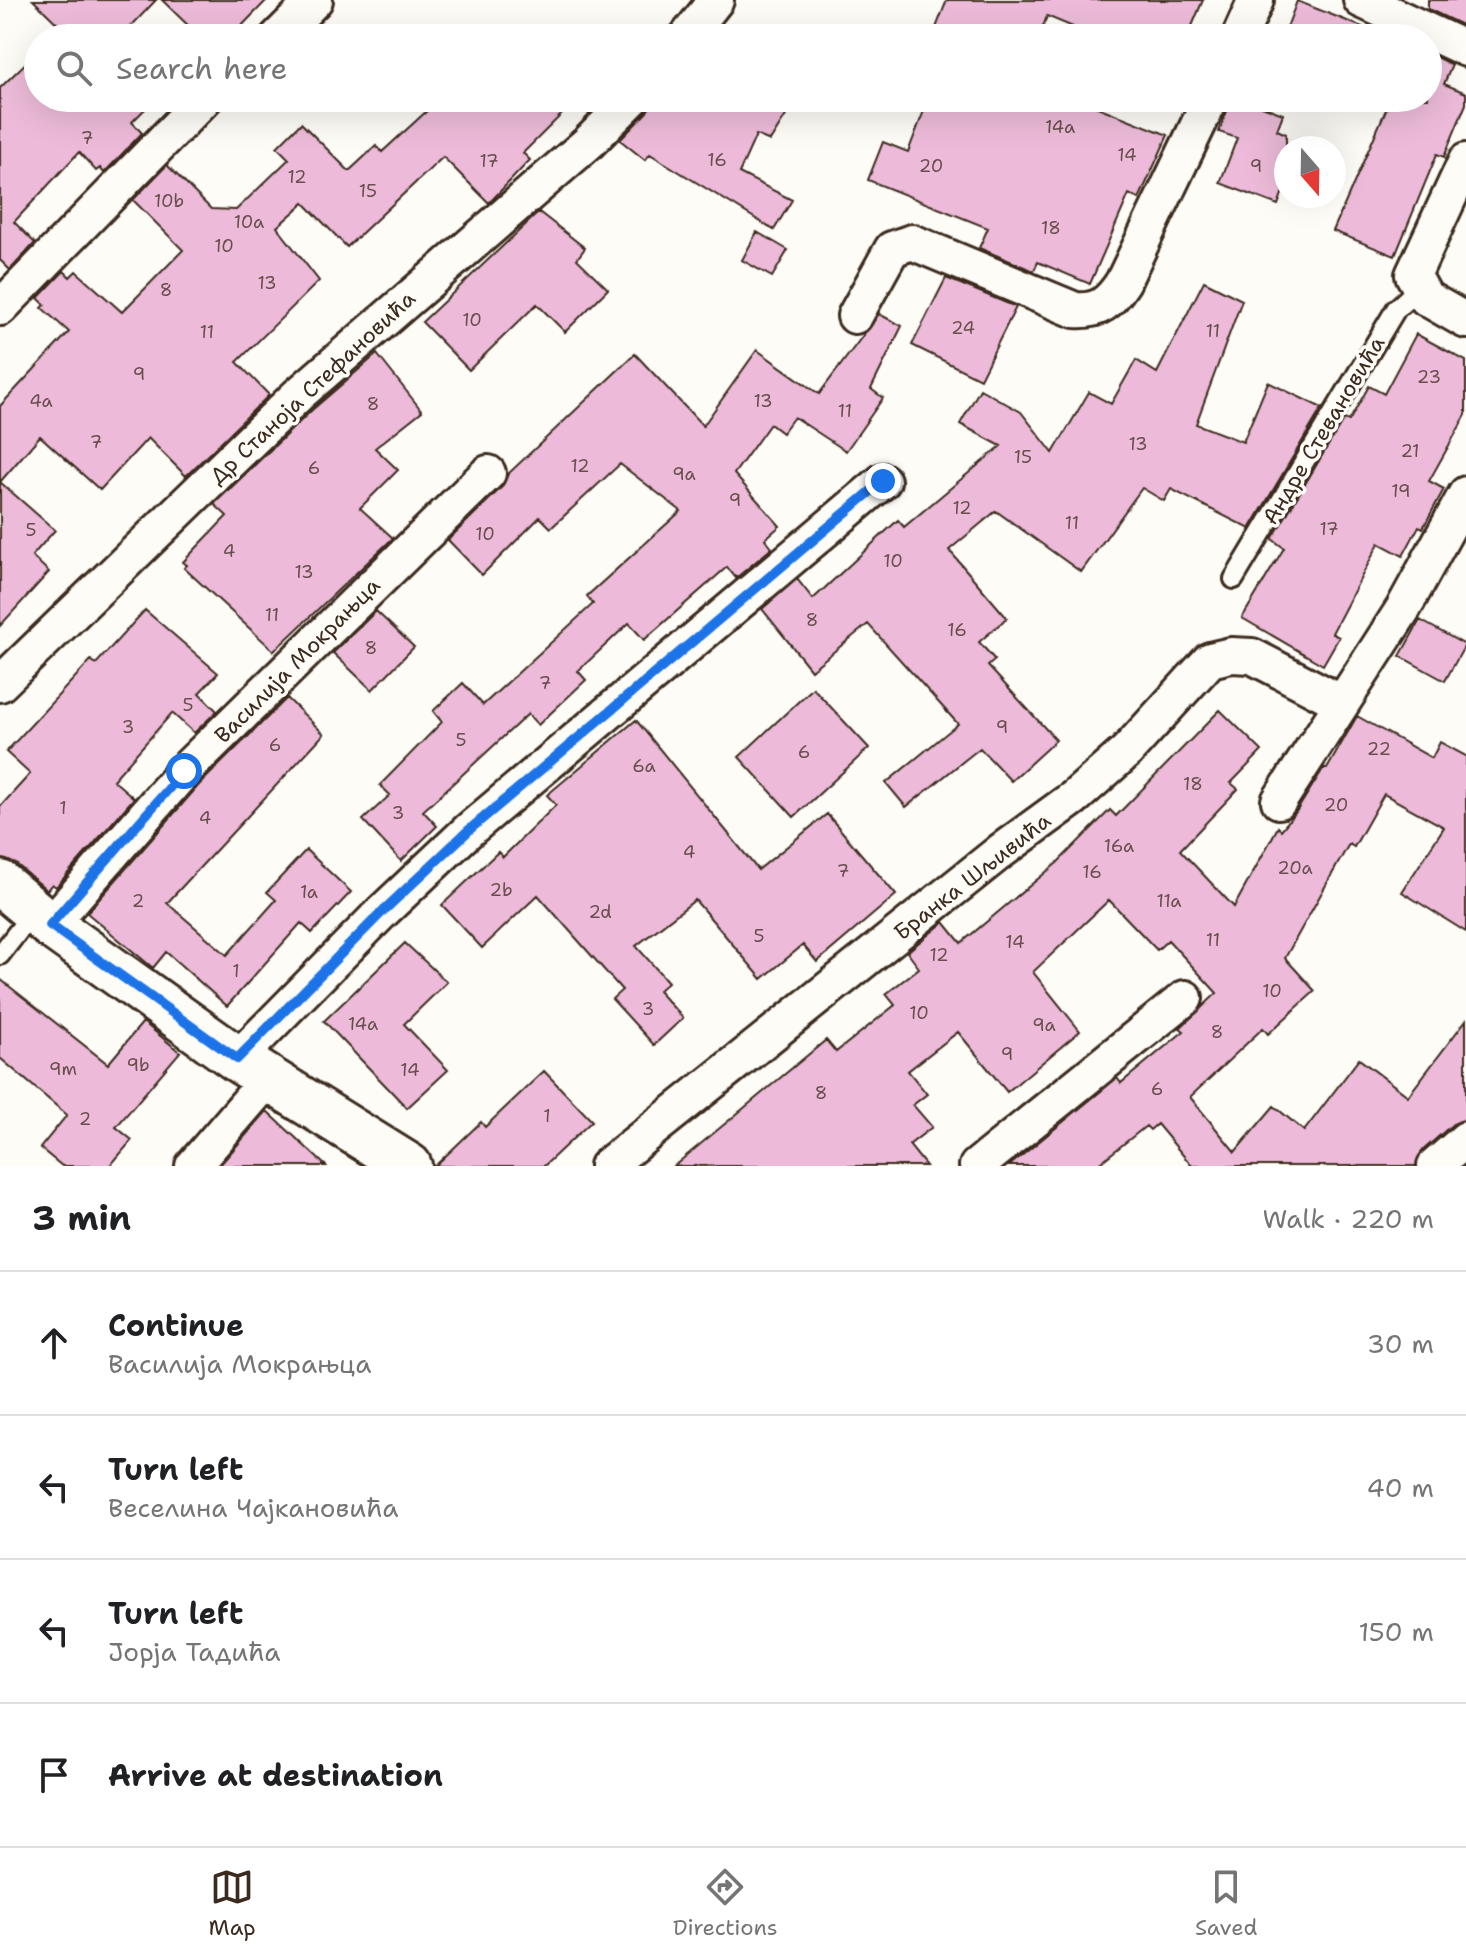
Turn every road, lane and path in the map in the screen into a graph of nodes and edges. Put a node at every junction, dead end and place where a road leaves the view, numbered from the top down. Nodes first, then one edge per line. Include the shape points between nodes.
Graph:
1 (315, 0) edge
2 (716, 0) edge
3 (1256, 0) edge
4 (1361, 0) edge
5 (291, 24) edge
6 (697, 24) edge
7 (1245, 24) edge
8 (1412, 24) edge
9 (1442, 38) edge
10 (1466, 49) edge
11 (191, 112) edge
12 (619, 112) edge
13 (1204, 112) edge
14 (1466, 161) edge
15 (1419, 288) junction
16 (0, 308) edge
17 (855, 316) dead end
18 (1466, 321) edge
19 (488, 473) dead end
20 (883, 481) dead end
21 (1466, 494) edge
22 (1234, 579) dead end
23 (0, 684) edge
24 (1342, 703) junction
25 (1279, 801) dead end
26 (0, 883) edge
27 (42, 918) junction
28 (0, 955) edge
29 (1185, 998) dead end
30 (252, 1069) junction
31 (1466, 1139) edge
32 (193, 1166) edge
33 (409, 1166) edge
34 (607, 1166) edge
35 (977, 1166) edge
36 (1435, 1166) edge

1 - 5 street
2 - 6 street
3 - 7 street
4 - 8 street
9 - 10 street
11 - 16 street
12 - 23 street, Др Станоја Стефановића via 298,395
13 - 17 street via 1123,282 1103,307 1075,310 912,242 892,249
14 - 15 street via 1414,268
15 - 18 street via 1429,301
15 - 22 lane, Андре Стевановића via 1396,309
19 - 27 street, Василија Мокрањца
20 - 30 street via 469,830 361,932
21 - 24 street via 1403,609
24 - 25 street
24 - 34 street, Бранка Шљивића via 1252,656 1210,660 1127,751 1075,797
26 - 27 street
27 - 28 lane
27 - 30 street
29 - 35 street
30 - 32 street
30 - 33 street
31 - 36 street

